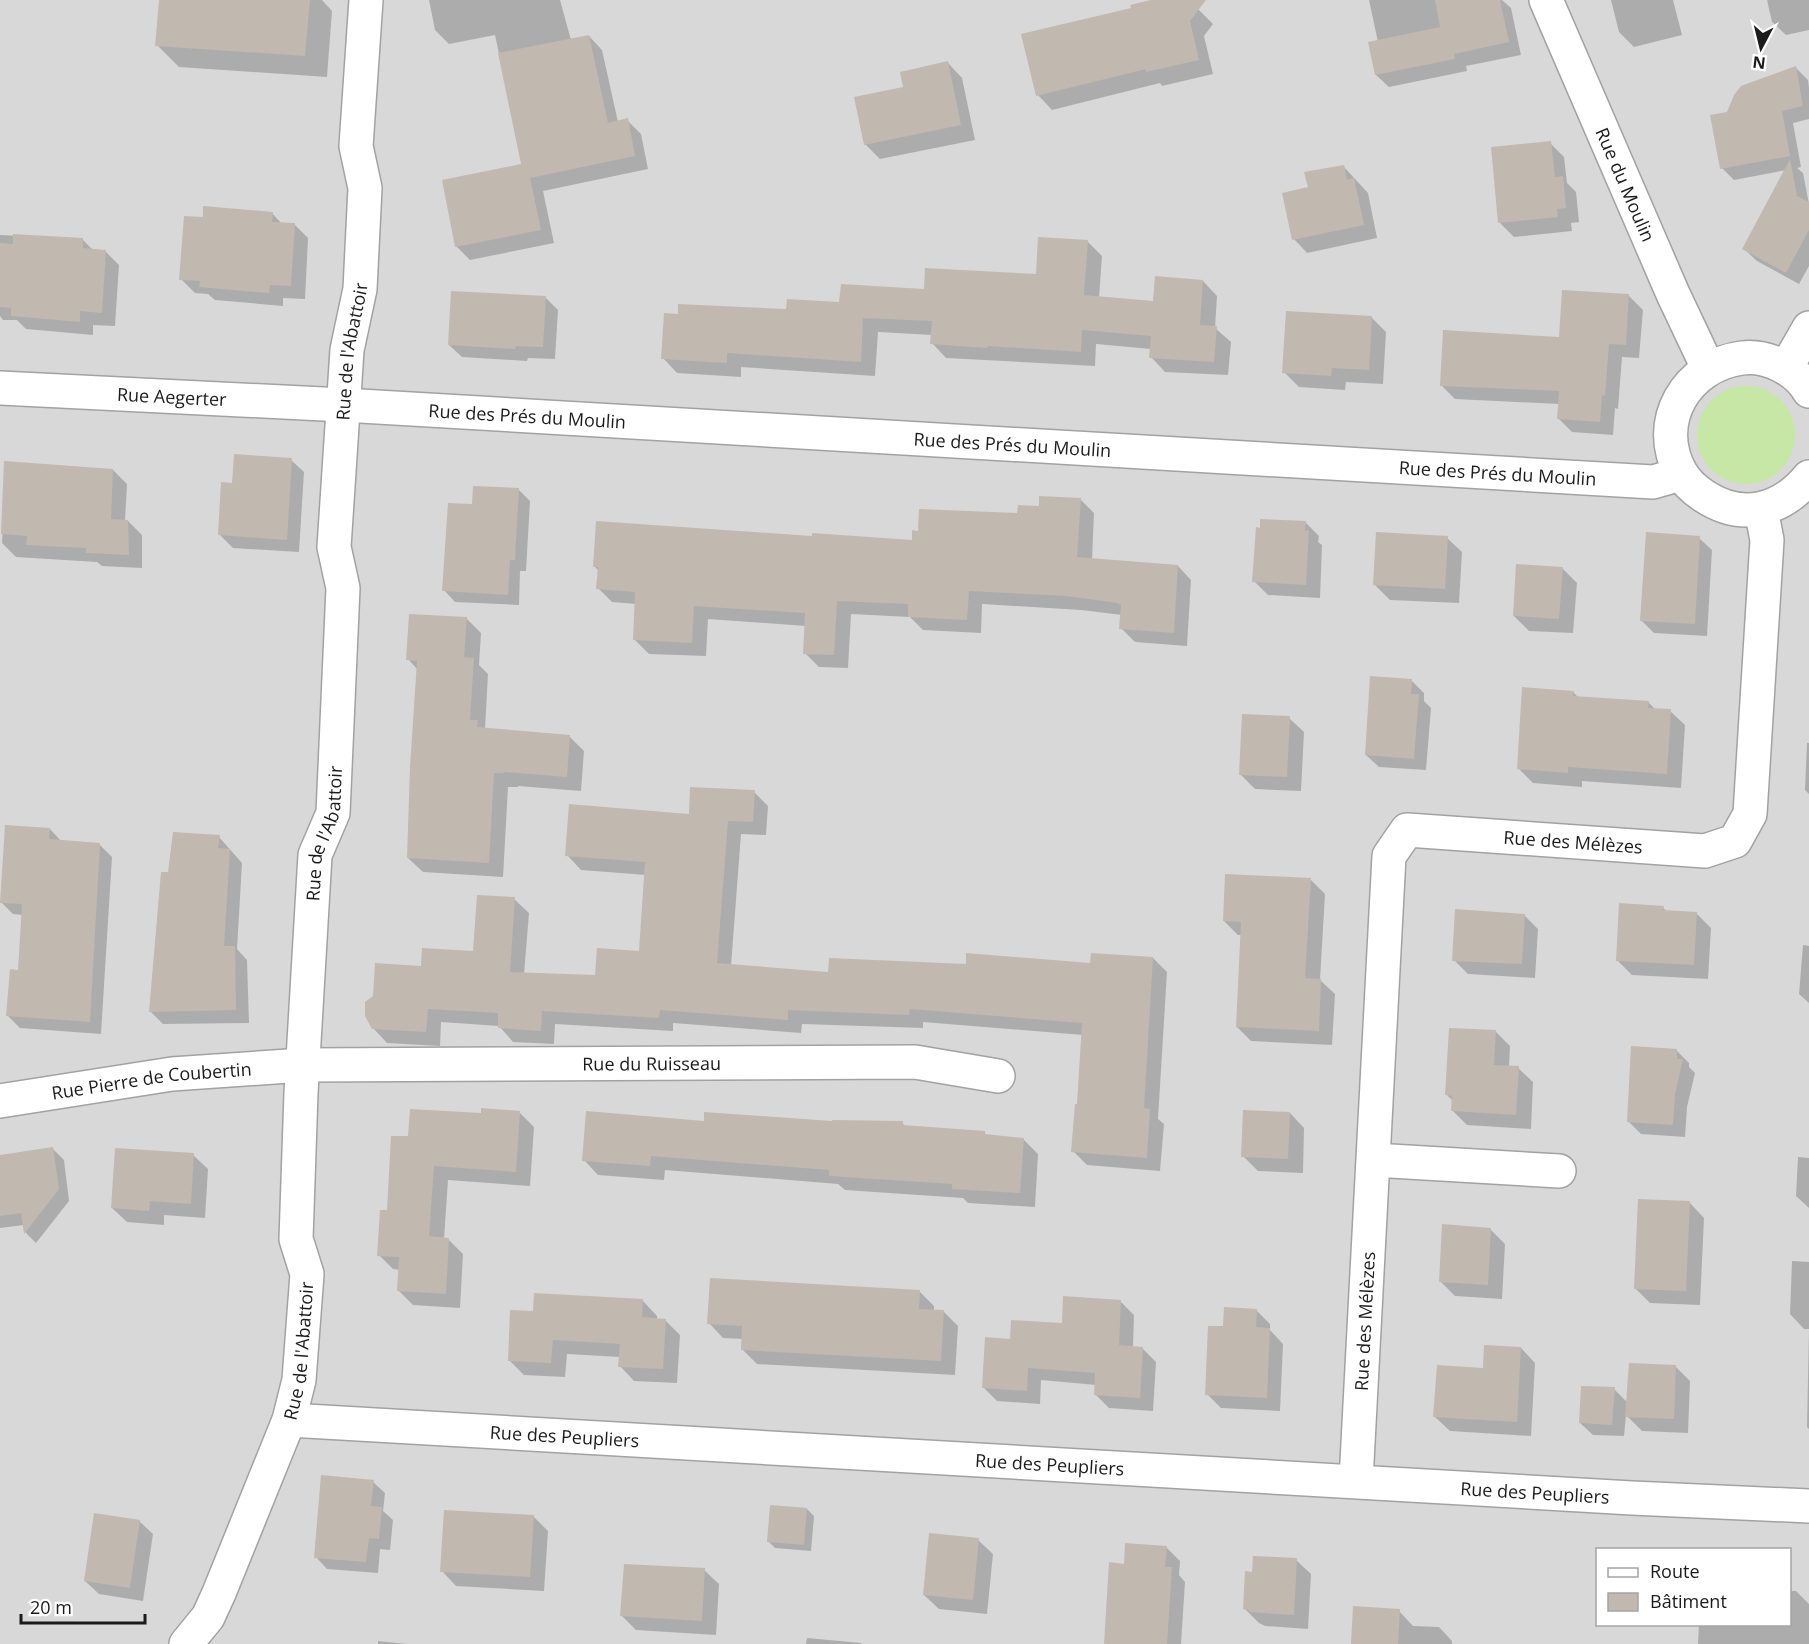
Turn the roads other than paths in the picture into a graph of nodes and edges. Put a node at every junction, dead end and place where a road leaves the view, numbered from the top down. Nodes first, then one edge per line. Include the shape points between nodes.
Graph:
1 (366, 0) edge
2 (1546, 0) edge
3 (1809, 328) edge
4 (1708, 368) junction
5 (1798, 380) edge
6 (0, 388) edge
7 (344, 405) junction
8 (1681, 474) junction
9 (1805, 487) edge
10 (1761, 509) junction
11 (303, 1065) junction
12 (998, 1076) dead end
13 (0, 1101) edge
14 (1374, 1160) junction
15 (1559, 1171) dead end
16 (289, 1420) junction
17 (1356, 1482) junction
18 (1809, 1506) edge
19 (186, 1644) edge

1 - 7 street, Rue de l'Abattoir via 356,146 365,188 360,289 347,350
2 - 4 street, Rue du Moulin via 1672,294
3 - 5 street
4 - 5 street via 1748,357 1768,360
4 - 8 street via 1690,383 1676,404 1671,427 1672,451
6 - 7 street, Rue Aegerter
7 - 8 street, Rue des Prés du Moulin via 1653,482
7 - 11 street, Rue de l'Abattoir via 334,547 343,588 333,813 315,855
8 - 10 street via 1696,491 1716,504 1738,510
9 - 10 street
10 - 14 street, Rue des Mélèzes via 1767,540 1750,814 1735,841 1705,851 1407,830 1389,856
11 - 12 street, Rue du Ruisseau via 915,1062
11 - 13 street, Rue Pierre de Coubertin via 172,1074
11 - 16 street, Rue de l'Abattoir via 296,1239 307,1274 299,1380
14 - 15 street
14 - 17 street, Rue des Mélèzes
16 - 17 street, Rue des Peupliers
16 - 19 street, Rue de l'Abattoir via 208,1617
17 - 18 street, Rue des Peupliers

